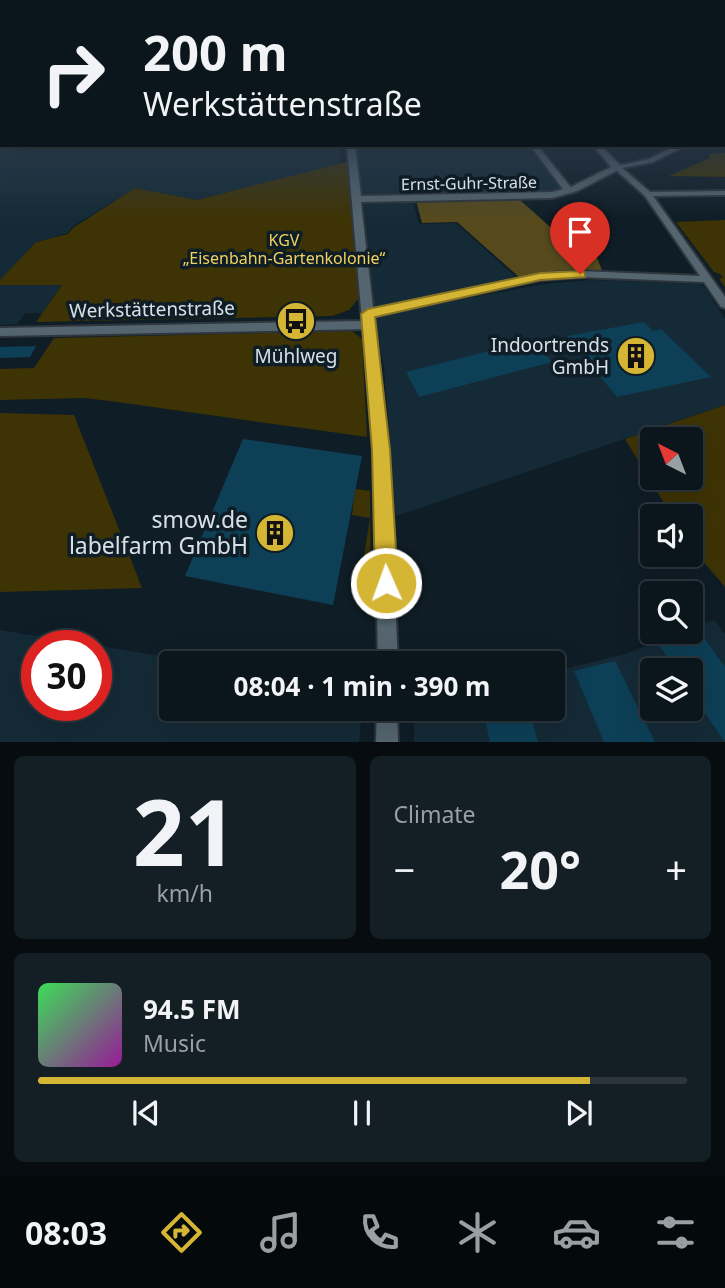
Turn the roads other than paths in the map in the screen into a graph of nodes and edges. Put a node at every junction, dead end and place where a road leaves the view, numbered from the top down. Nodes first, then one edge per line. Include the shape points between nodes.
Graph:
1 (352, 151) edge
2 (537, 151) edge
3 (601, 151) edge
4 (672, 151) edge
5 (616, 167) junction
6 (569, 191) junction
7 (725, 193) edge
8 (648, 194) junction
9 (358, 199) junction
10 (705, 279) junction
11 (725, 305) edge
12 (369, 319) junction
13 (0, 332) edge
14 (388, 651) edge
15 (387, 721) edge
16 (387, 742) edge

1 - 9 street
2 - 6 street
3 - 5 street
4 - 5 street via 650,161
5 - 6 street, Ernst-Guhr-Straße
5 - 8 street
6 - 9 street, Ernst-Guhr-Straße
7 - 8 street
8 - 10 street
9 - 12 street
10 - 11 street
10 - 12 street, Werkstättenstraße via 540,277
12 - 13 street, Werkstättenstraße via 305,325
12 - 14 street via 381,450
15 - 16 street

